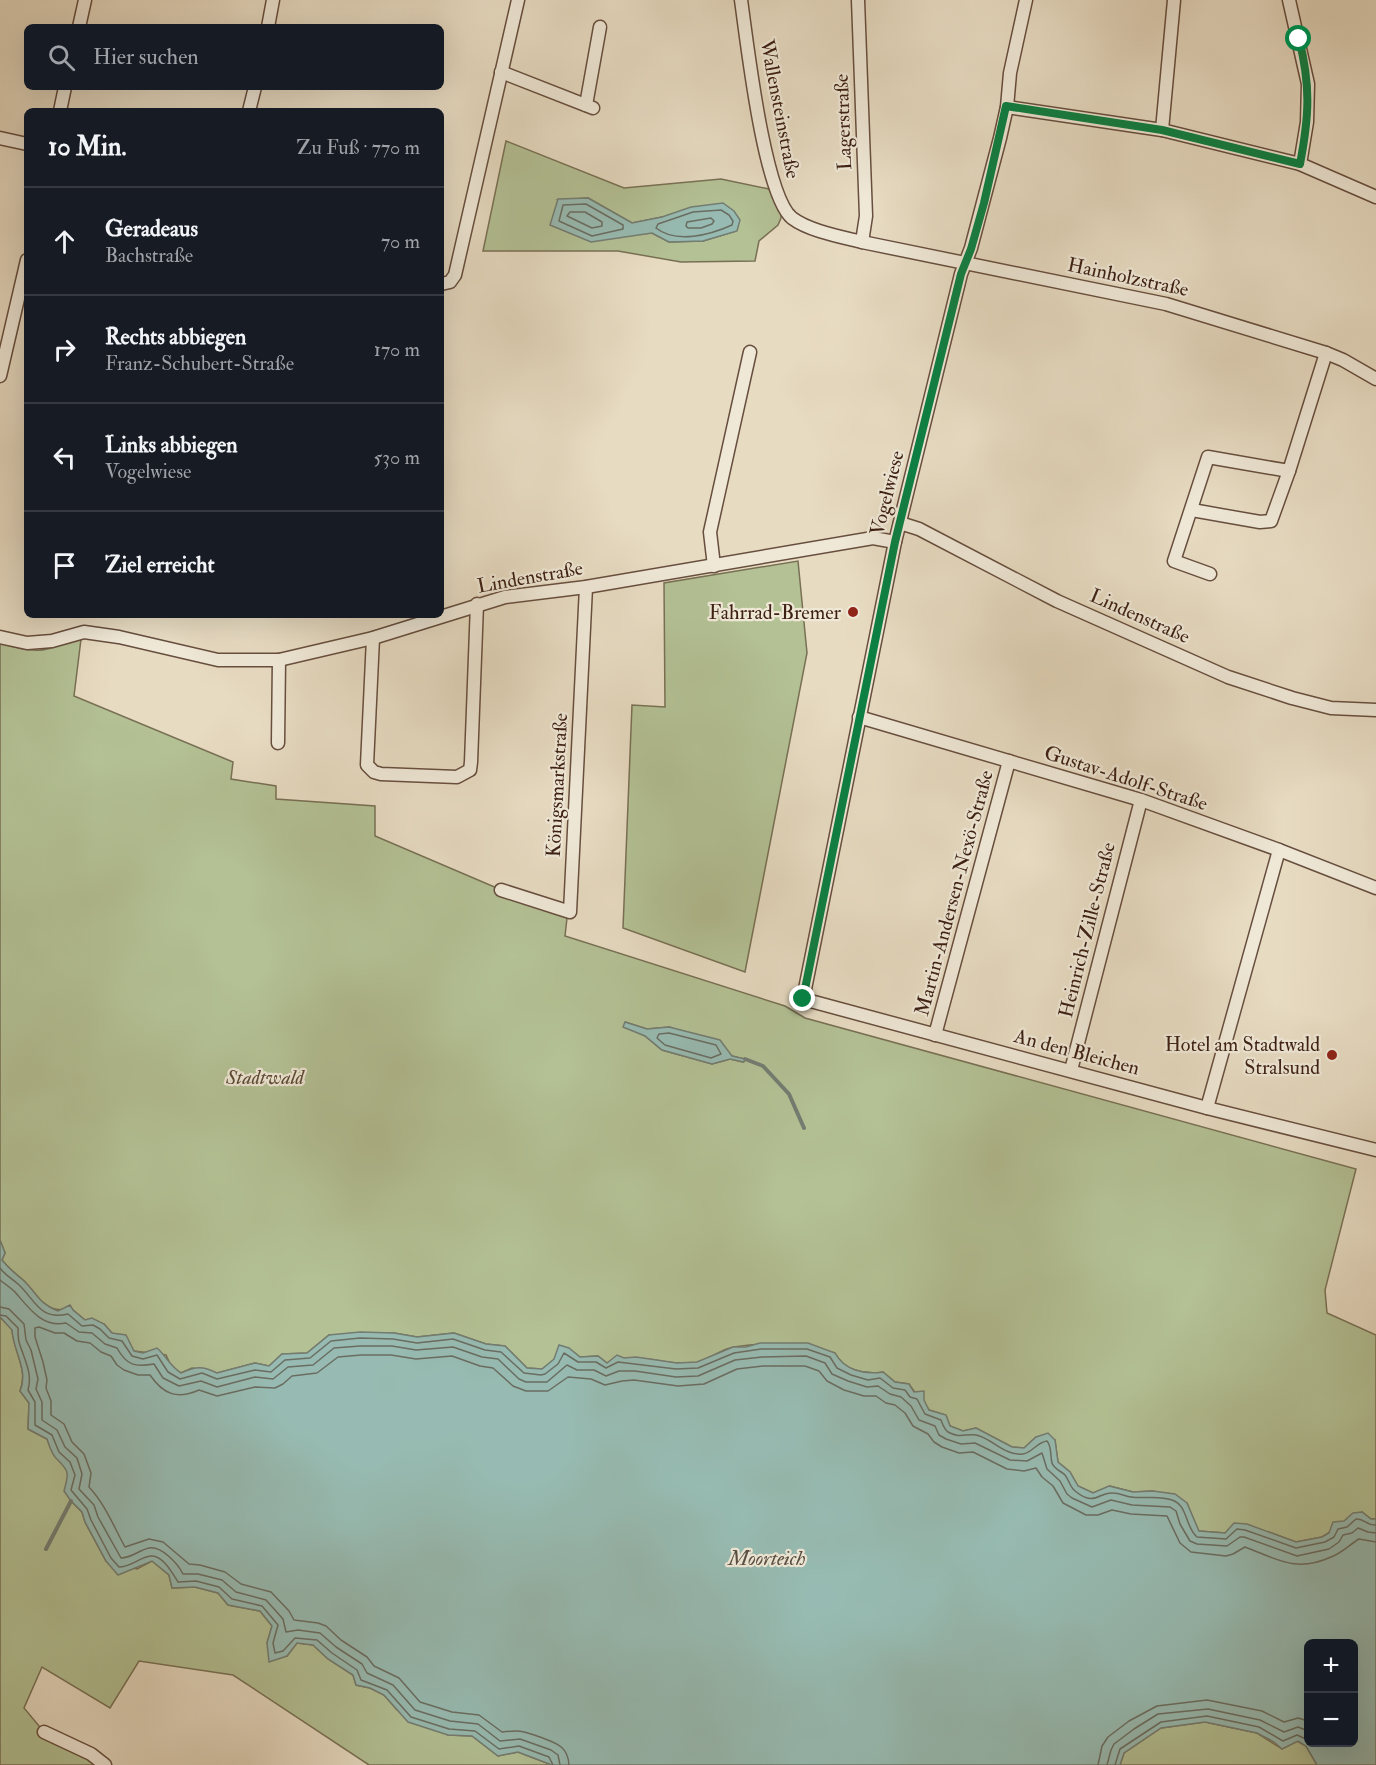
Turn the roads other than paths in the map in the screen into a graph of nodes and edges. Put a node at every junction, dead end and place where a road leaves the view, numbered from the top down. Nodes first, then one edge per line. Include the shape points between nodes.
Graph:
1 (85, 0) edge
2 (273, 0) edge
3 (518, 0) edge
4 (741, 0) edge
5 (858, 0) edge
6 (1026, 0) edge
7 (1174, 0) edge
8 (1289, 0) edge
9 (80, 24) edge
10 (269, 24) edge
11 (600, 27) dead end
12 (501, 72) junction
13 (64, 90) edge
14 (254, 90) edge
15 (1006, 106) junction
16 (61, 108) edge
17 (250, 108) edge
18 (1162, 130) junction
19 (0, 138) edge
20 (24, 143) edge
21 (1300, 164) junction
22 (1376, 197) edge
23 (862, 242) junction
24 (964, 262) junction
25 (24, 273) edge
26 (444, 283) edge
27 (750, 352) dead end
28 (1326, 353) junction
29 (0, 376) edge
30 (1376, 379) edge
31 (1289, 471) junction
32 (1192, 510) junction
33 (900, 523) junction
34 (895, 542) junction
35 (714, 566) junction
36 (1210, 574) dead end
37 (586, 587) junction
38 (477, 604) junction
39 (444, 615) edge
40 (434, 618) edge
41 (0, 637) edge
42 (373, 638) junction
43 (279, 660) junction
44 (1376, 710) edge
45 (859, 717) junction
46 (278, 743) dead end
47 (1009, 761) junction
48 (1141, 800) junction
49 (1279, 850) junction
50 (1376, 888) edge
51 (501, 890) dead end
52 (803, 999) joint
53 (935, 1035) junction
54 (1071, 1070) junction
55 (1208, 1108) junction
56 (1376, 1150) edge
57 (44, 1732) dead end
58 (105, 1765) edge

1 - 9 street
2 - 10 street
3 - 12 street
4 - 23 street, Wallensteinstraße via 768,167 779,199 787,213 802,224
5 - 23 street, Lagerstraße via 866,216
6 - 15 street, Vogelwiese
7 - 18 street
8 - 21 street via 1308,84
11 - 12 street via 590,106
12 - 26 street via 455,275
13 - 16 street
14 - 17 street
15 - 18 street
15 - 24 street, Vogelwiese via 984,203
18 - 21 street
19 - 20 street
21 - 22 street
23 - 24 street, Hainholzstraße
24 - 28 street, Hainholzstraße via 1166,304
24 - 33 street, Vogelwiese
25 - 29 street
27 - 35 street via 710,532
28 - 30 street, Hainholzstraße
28 - 31 street
31 - 32 street via 1271,521
31 - 32 street via 1208,457
32 - 36 street via 1174,561
33 - 34 street, Vogelwiese
33 - 44 street, Lindenstraße via 919,529 1057,601 1228,677 1331,708
34 - 35 street, Lindenstraße via 873,538
34 - 45 street, Vogelwiese
35 - 37 street, Lindenstraße
37 - 38 street, Lindenstraße
37 - 51 street, Königsmarkstraße via 570,912
38 - 39 street, Lindenstraße
38 - 42 street via 471,762 470,770 457,777 381,774 367,765
40 - 42 street, Lindenstraße
41 - 43 street, Lindenstraße via 27,643 59,640 84,632 218,660
42 - 43 street, Lindenstraße
43 - 46 street
45 - 47 street, Gustav-Adolf-Straße
45 - 52 street, Vogelwiese
47 - 48 street, Gustav-Adolf-Straße
47 - 53 street, Martin-Andersen-Nexö-Straße
48 - 49 street, Gustav-Adolf-Straße
48 - 54 street, Heinrich-Zille-Straße
49 - 50 street, Gustav-Adolf-Straße
49 - 55 street
52 - 53 street, An den Bleichen
53 - 54 street, An den Bleichen
54 - 55 street, An den Bleichen
55 - 56 street, An den Bleichen
57 - 58 street via 91,1754

